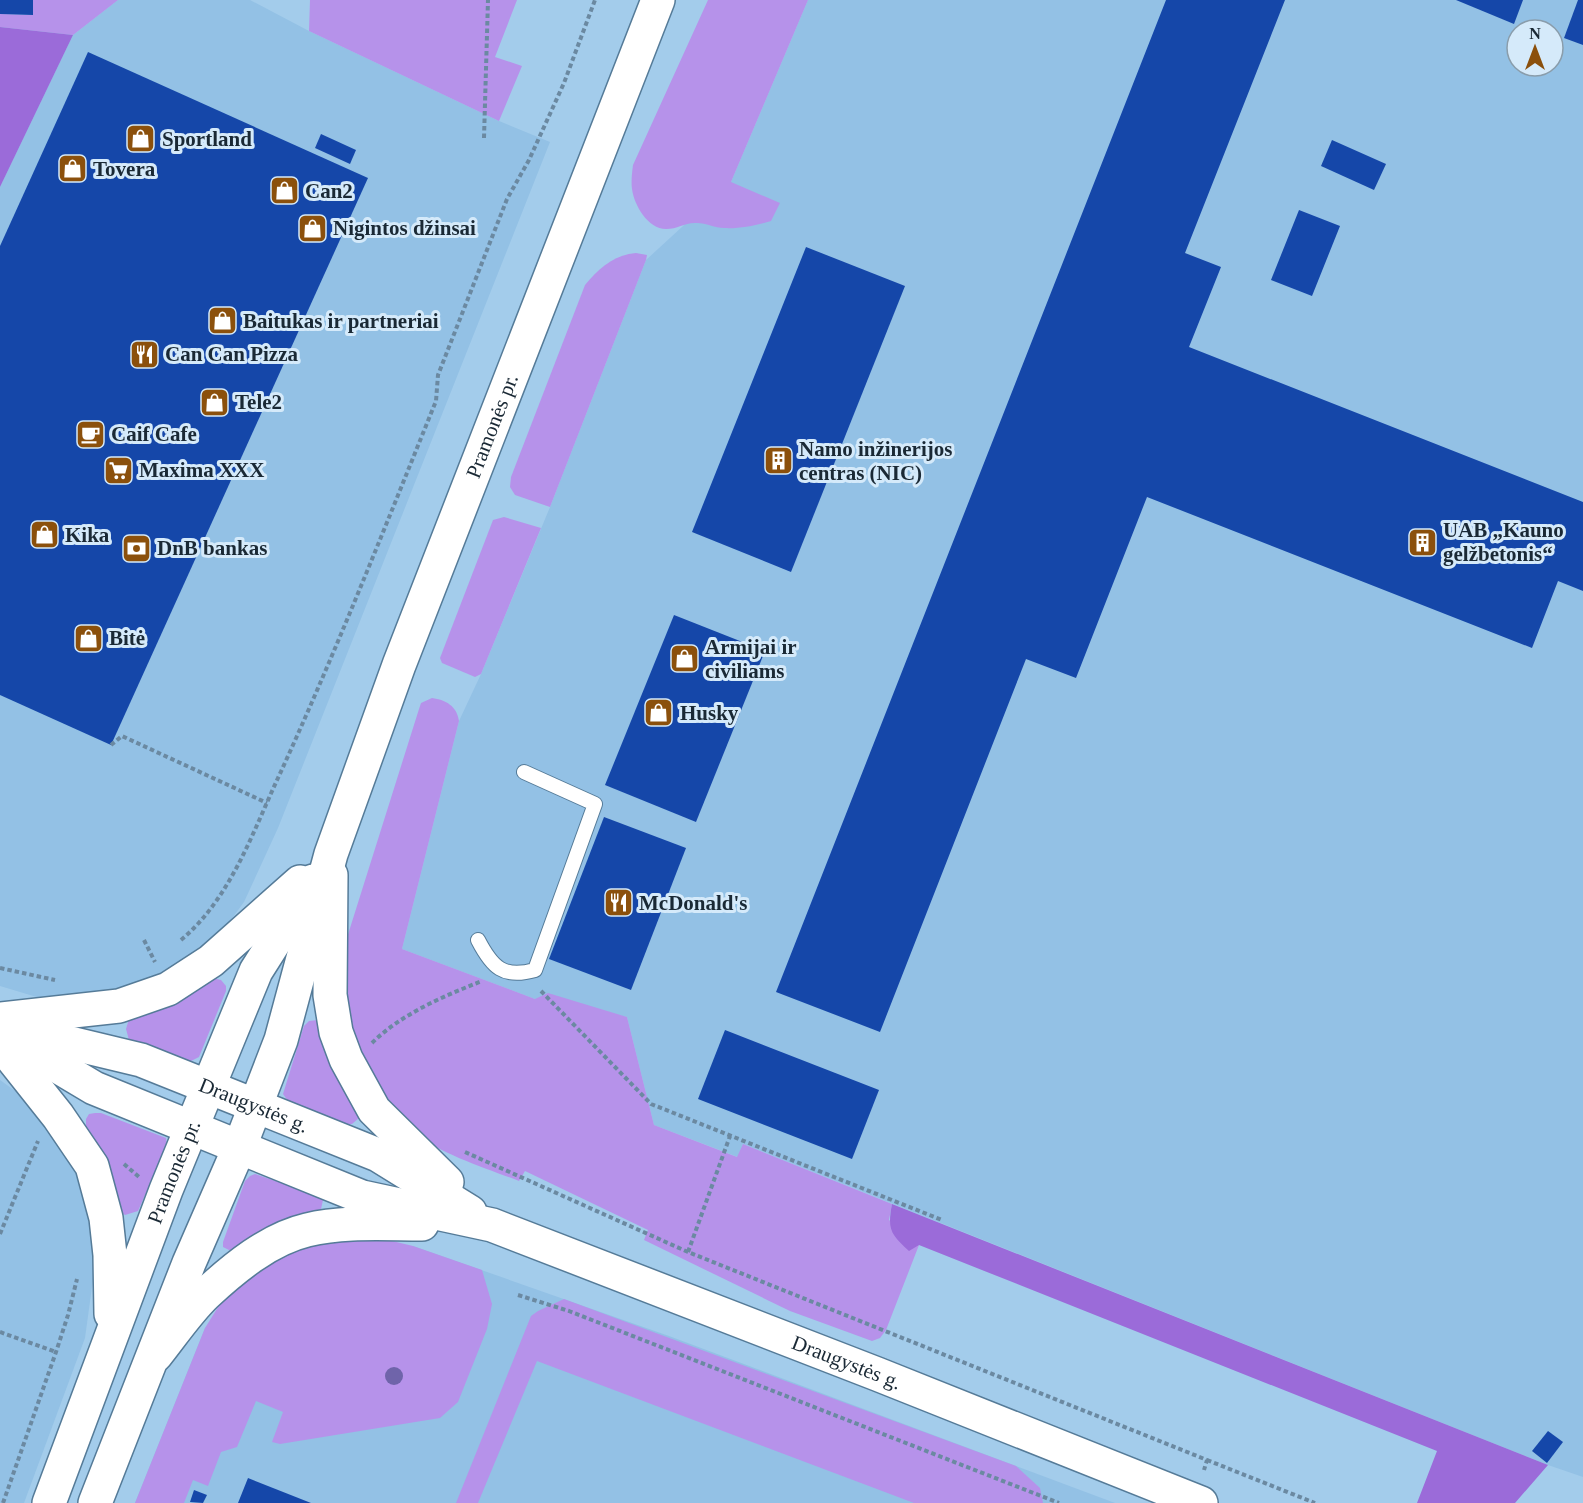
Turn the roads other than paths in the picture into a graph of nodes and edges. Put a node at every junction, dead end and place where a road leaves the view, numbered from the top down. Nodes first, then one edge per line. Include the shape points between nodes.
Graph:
1 (658, 0) edge
2 (524, 772) dead end
3 (331, 854) junction
4 (478, 940) dead end
5 (0, 1019) edge
6 (0, 1026) edge
7 (0, 1032) edge
8 (0, 1043) edge
9 (207, 1087) junction
10 (256, 1106) junction
11 (192, 1128) junction
12 (240, 1146) junction
13 (492, 1225) junction
14 (111, 1333) junction
15 (151, 1361) junction
16 (1197, 1501) edge
17 (49, 1503) edge
18 (95, 1503) edge

1 - 3 main road, Pramonės pr. via 399,665
2 - 4 lane via 595,804 535,970 505,971 489,960
3 - 5 main road via 211,962 168,989 119,1006
3 - 9 main road, Pramonės pr. via 256,971
3 - 10 main road, Pramonės pr. via 281,1040
3 - 13 main road via 330,995 336,1032 346,1059 374,1110
6 - 9 main road, Draugystės g. via 141,1060
7 - 11 main road, Draugystės g. via 94,1088
8 - 14 main road via 92,1166 106,1218
9 - 10 main road, Draugystės g.
9 - 11 main road, Pramonės pr.
10 - 12 main road, Pramonės pr.
10 - 13 main road, Draugystės g. via 378,1155
11 - 12 main road, Draugystės g.
11 - 14 main road, Pramonės pr.
12 - 13 main road, Draugystės g. via 362,1197
12 - 15 main road, Pramonės pr.
13 - 15 main road via 349,1223 306,1230 280,1240 257,1253 205,1295
13 - 16 main road, Draugystės g.
14 - 17 main road, Pramonės pr.
15 - 18 main road, Pramonės pr.

